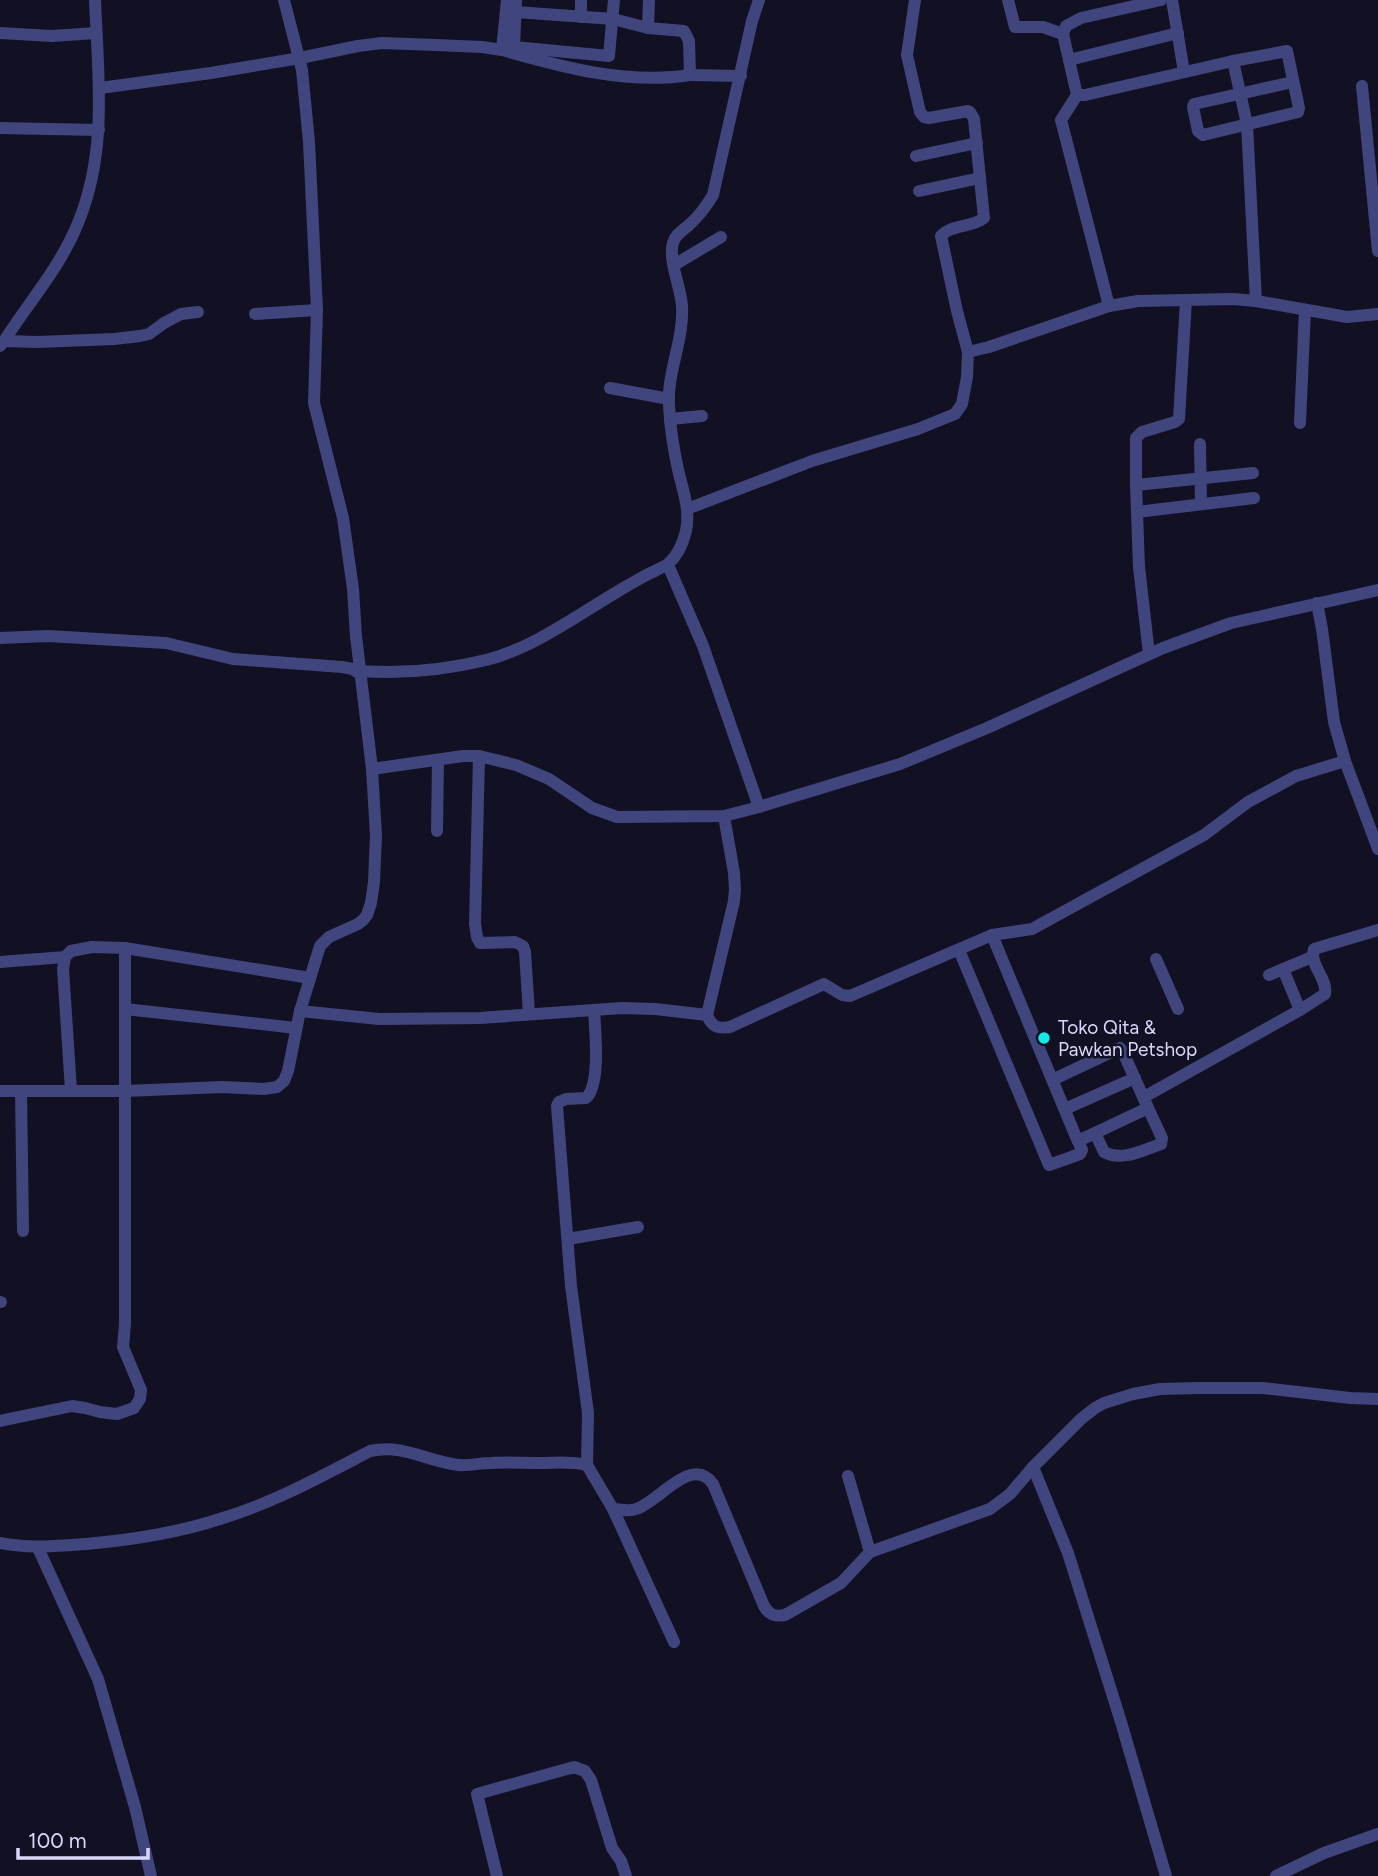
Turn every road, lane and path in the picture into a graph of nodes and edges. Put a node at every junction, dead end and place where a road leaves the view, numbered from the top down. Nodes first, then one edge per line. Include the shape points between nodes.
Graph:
1 (95, 0) edge
2 (284, 0) edge
3 (507, 0) edge
4 (550, 0) edge
5 (582, 0) edge
6 (614, 0) edge
7 (649, 0) edge
8 (759, 0) edge
9 (915, 0) edge
10 (1008, 0) edge
11 (1161, 0) edge
12 (1172, 0) edge
13 (1122, 5) edge
14 (516, 6) edge
15 (549, 15) junction
16 (580, 17) junction
17 (613, 19) junction
18 (648, 28) junction
19 (0, 33) edge
20 (96, 33) junction
21 (1178, 33) junction
22 (1063, 34) junction
23 (502, 50) junction
24 (300, 58) junction
25 (1069, 60) junction
26 (1233, 61) junction
27 (1184, 72) junction
28 (690, 75) junction
29 (741, 76) junction
30 (1293, 82) junction
31 (1362, 86) dead end
32 (100, 88) junction
33 (1240, 94) junction
34 (1077, 95) junction
35 (1247, 124) junction
36 (0, 128) edge
37 (99, 130) junction
38 (977, 143) junction
39 (916, 156) dead end
40 (980, 178) junction
41 (919, 191) dead end
42 (721, 237) dead end
43 (1378, 251) edge
44 (674, 265) junction
45 (1186, 300) junction
46 (1256, 301) junction
47 (1109, 306) junction
48 (317, 310) junction
49 (1305, 310) junction
50 (198, 313) dead end
51 (255, 314) dead end
52 (1378, 314) edge
53 (2, 344) edge
54 (968, 352) junction
55 (610, 388) dead end
56 (668, 399) junction
57 (702, 416) dead end
58 (670, 419) junction
59 (1300, 423) dead end
60 (1200, 444) dead end
61 (1253, 473) dead end
62 (1202, 478) junction
63 (1136, 485) junction
64 (1254, 498) dead end
65 (1201, 504) junction
66 (687, 509) junction
67 (1137, 512) junction
68 (668, 565) junction
69 (1378, 590) edge
70 (1317, 603) junction
71 (0, 638) edge
72 (1149, 654) junction
73 (360, 672) junction
74 (479, 756) junction
75 (438, 760) junction
76 (1345, 761) junction
77 (372, 769) junction
78 (759, 807) junction
79 (724, 816) junction
80 (437, 831) dead end
81 (1378, 849) edge
82 (1378, 930) edge
83 (992, 935) junction
84 (125, 948) junction
85 (959, 950) junction
86 (65, 957) junction
87 (1312, 957) junction
88 (1156, 958) dead end
89 (0, 962) edge
90 (1283, 969) junction
91 (1269, 975) dead end
92 (310, 978) junction
93 (125, 1009) junction
94 (1178, 1009) dead end
95 (594, 1010) junction
96 (1300, 1010) junction
97 (300, 1011) junction
98 (529, 1014) junction
99 (707, 1015) junction
100 (296, 1028) junction
101 (1135, 1078) junction
102 (1052, 1080) junction
103 (71, 1090) junction
104 (0, 1091) edge
105 (21, 1091) junction
106 (125, 1091) junction
107 (1146, 1102) junction
108 (1065, 1109) junction
109 (1095, 1133) junction
110 (1078, 1141) junction
111 (638, 1227) dead end
112 (23, 1231) dead end
113 (568, 1239) junction
114 (1378, 1399) edge
115 (0, 1421) edge
116 (587, 1465) junction
117 (1033, 1467) junction
118 (848, 1476) dead end
119 (613, 1509) junction
120 (0, 1543) edge
121 (38, 1548) junction
122 (870, 1552) junction
123 (674, 1642) dead end
124 (1378, 1834) edge
125 (151, 1876) edge
126 (498, 1876) edge
127 (626, 1876) edge
128 (1166, 1876) edge
129 (1276, 1876) edge

1 - 20 street
2 - 24 street
3 - 23 street
4 - 15 street
5 - 16 street
6 - 17 street
7 - 18 street
8 - 29 street
9 - 38 street via 907,55 920,112 929,118 970,111
10 - 22 street via 1015,27 1044,27
11 - 13 street
12 - 21 street
13 - 22 street via 1081,18 1066,26
14 - 15 street
14 - 17 street via 514,47 609,56
15 - 16 street
16 - 17 street
17 - 18 street
18 - 28 street via 684,31 689,41
19 - 20 street
20 - 32 street
21 - 25 street
21 - 27 street
22 - 25 street
23 - 24 street via 382,43
23 - 28 street via 600,74 652,79
24 - 32 street
24 - 48 street
25 - 34 street
26 - 27 street
26 - 30 street via 1287,51
26 - 33 street
27 - 34 street
28 - 29 street
29 - 44 street via 713,195 673,241
30 - 33 street
30 - 35 street via 1298,112
31 - 43 street
32 - 37 street
33 - 35 street
33 - 35 street via 1192,107 1200,134
34 - 47 street via 1061,120
35 - 46 street
36 - 37 street
37 - 53 street via 79,222
38 - 39 street
38 - 40 street
40 - 41 street
40 - 54 street via 983,220 941,236
42 - 44 street
44 - 56 street via 682,324
45 - 46 street
45 - 47 street
45 - 63 street via 1179,419 1137,436
46 - 49 street
47 - 54 street
48 - 51 street
48 - 73 street via 314,403 343,518
49 - 52 street via 1347,317
49 - 59 street
50 - 53 street via 181,314 140,336
54 - 66 street via 962,404 955,414
55 - 56 street
56 - 58 street
57 - 58 street
58 - 66 street
60 - 62 street
61 - 62 street
62 - 63 street
62 - 65 street
63 - 67 street
64 - 65 street
65 - 67 street
66 - 68 street via 681,548
67 - 72 street
68 - 73 street via 526,645 498,656 423,671
68 - 78 street via 703,646
69 - 70 street
70 - 72 street via 1231,623
70 - 76 street
71 - 73 street via 166,643 233,659
72 - 78 street via 900,764
73 - 77 street
74 - 75 street
74 - 79 street via 549,779 592,808 617,817
74 - 98 street via 477,937 480,943 523,946
75 - 77 street
75 - 80 street
76 - 81 street
76 - 83 street via 1297,776 1248,802 1203,835 1032,929
77 - 92 street via 376,835 372,902 363,920 320,946
78 - 79 street
79 - 99 street via 736,889
82 - 87 street via 1314,950
83 - 85 street
83 - 102 street
84 - 86 street via 80,948
84 - 92 street
84 - 93 street
85 - 99 street via 850,996 824,984 730,1027 713,1026
85 - 110 street via 1049,1165 1080,1154
86 - 89 street
86 - 103 street
87 - 90 street
87 - 96 street via 1326,992
88 - 94 street
90 - 91 street
90 - 96 street
92 - 97 street
93 - 100 street
93 - 106 street
95 - 98 street
95 - 99 street via 655,1009
95 - 113 street via 593,1089 586,1098 566,1099 557,1106
96 - 107 street
97 - 98 street via 379,1019
97 - 100 street
100 - 106 street via 288,1071 276,1087
101 - 102 street via 1120,1048
101 - 107 street
101 - 108 street
102 - 108 street
103 - 105 street
103 - 106 street
104 - 105 street
105 - 112 street
106 - 115 street via 123,1347 141,1390 140,1399 134,1408 117,1414 72,1406
107 - 109 street
107 - 109 street via 1161,1144 1114,1156 1104,1152
108 - 110 street
109 - 110 street
111 - 113 street
113 - 116 street via 587,1413
114 - 117 street via 1263,1388 1160,1389 1133,1394 1095,1408
116 - 119 street
116 - 121 street via 573,1461 462,1465 384,1448 224,1518 158,1535
117 - 122 street via 1010,1494 990,1508
117 - 128 street via 1068,1553
118 - 122 street
119 - 122 street via 634,1510 687,1475 705,1475 772,1615 785,1615 841,1583
119 - 123 street
120 - 121 street
121 - 125 street via 98,1679
124 - 129 street
126 - 127 street via 477,1794 574,1767 585,1771 591,1780

